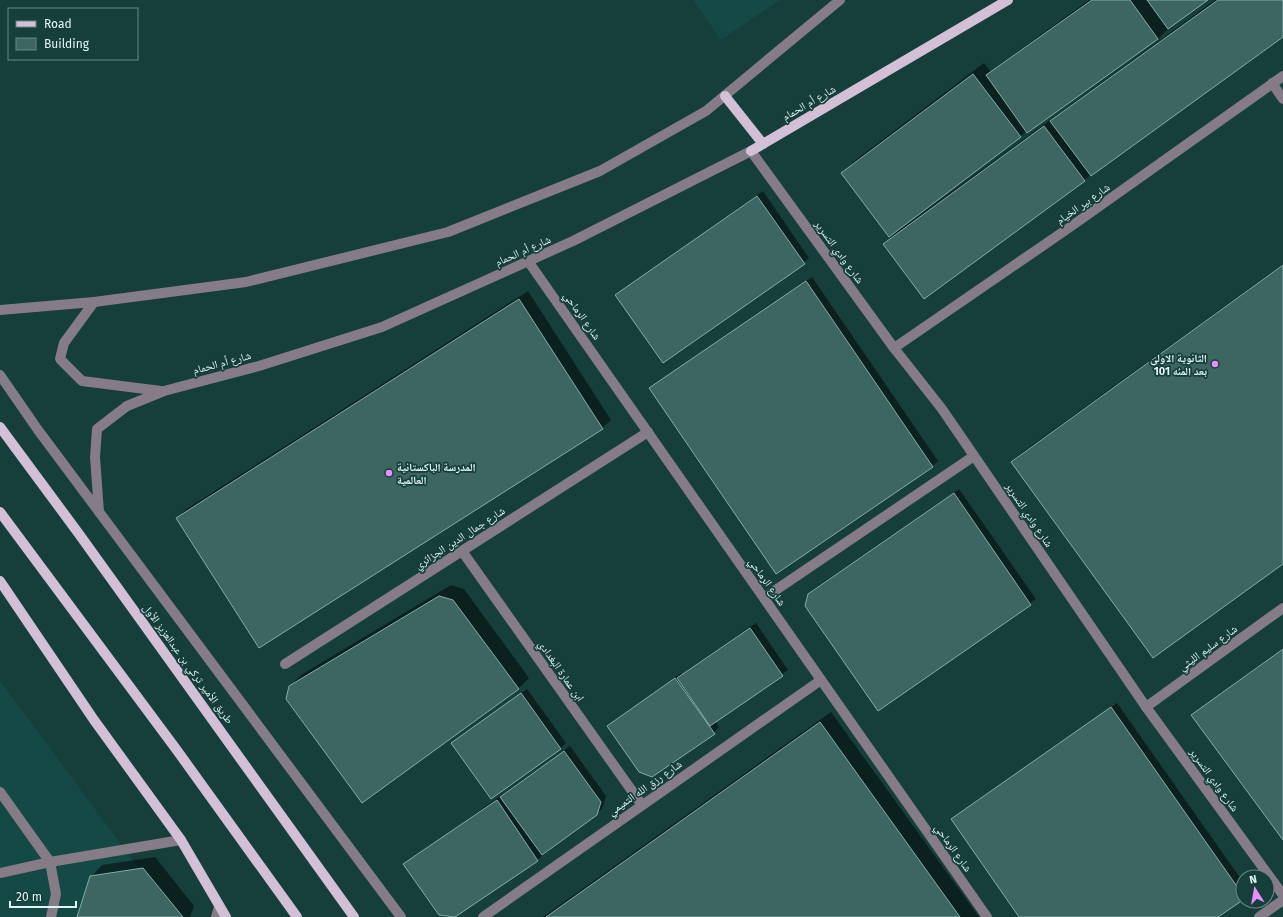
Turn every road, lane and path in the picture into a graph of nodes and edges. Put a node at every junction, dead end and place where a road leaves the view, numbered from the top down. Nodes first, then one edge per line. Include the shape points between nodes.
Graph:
1 (840, 0) edge
2 (1008, 0) edge
3 (1283, 76) edge
4 (1272, 83) junction
5 (725, 96) junction
6 (1283, 99) edge
7 (762, 144) junction
8 (751, 151) junction
9 (528, 261) junction
10 (94, 302) junction
11 (0, 310) edge
12 (894, 348) junction
13 (0, 375) edge
14 (164, 391) junction
15 (0, 427) edge
16 (648, 432) junction
17 (974, 456) junction
18 (0, 512) edge
19 (99, 512) junction
20 (462, 551) junction
21 (0, 581) edge
22 (764, 598) junction
23 (1283, 608) edge
24 (285, 664) dead end
25 (821, 680) junction
26 (1146, 707) junction
27 (0, 792) edge
28 (642, 805) junction
29 (181, 840) junction
30 (50, 862) junction
31 (0, 873) edge
32 (324, 875) junction
33 (1283, 895) edge
34 (1283, 900) edge
35 (219, 907) junction
36 (51, 917) edge
37 (216, 917) edge
38 (226, 917) edge
39 (297, 917) edge
40 (354, 917) edge
41 (360, 917) edge
42 (401, 917) edge
43 (483, 917) edge
44 (987, 917) edge
45 (1259, 917) edge

1 - 5 street
2 - 7 main road, شارع أم الحمام
3 - 4 street, شارع بير الخيام
4 - 6 street
4 - 12 street, شارع بير الخيام via 1073,225
5 - 7 main road
5 - 10 street via 706,111 600,171 448,232 246,282
7 - 8 main road, شارع أم الحمام
8 - 9 street, شارع أم الحمام via 573,242
8 - 12 street, شارع وادي التسرير
9 - 14 street, شارع أم الحمام via 382,327 259,366
9 - 16 street, شارع الرماحي
10 - 11 street
10 - 14 street via 64,343 60,359 82,381
12 - 17 street, شارع وادي التسرير via 942,409
13 - 19 street
14 - 19 street, شارع أم الحمام via 127,406 97,430 95,457
15 - 32 main road, طريق الأمير تركي بن عبدالعزيز الأول
16 - 20 street, شارع جمال الدين الجزائري
16 - 22 street, شارع الرماحي
17 - 22 street
17 - 26 street, شارع وادي التسرير
18 - 39 main road
19 - 42 street
20 - 24 street, شارع جمال الدين الجزائري
20 - 28 street, ابن عمارة البغدادي
21 - 29 main road via 94,720
22 - 25 street, شارع الرماحي
23 - 26 street, شارع سليم الليثي
25 - 28 street, شارع رزق الله التميمي
25 - 44 street, شارع الرماحي
26 - 33 street, شارع وادي التسرير
27 - 30 street
28 - 43 street, شارع رزق الله التميمي
29 - 30 street
29 - 35 main road
30 - 31 street
30 - 36 street via 56,894
32 - 40 main road, طريق الأمير تركي بن عبدالعزيز الأول
32 - 41 street
34 - 45 street
35 - 37 street
35 - 38 main road

